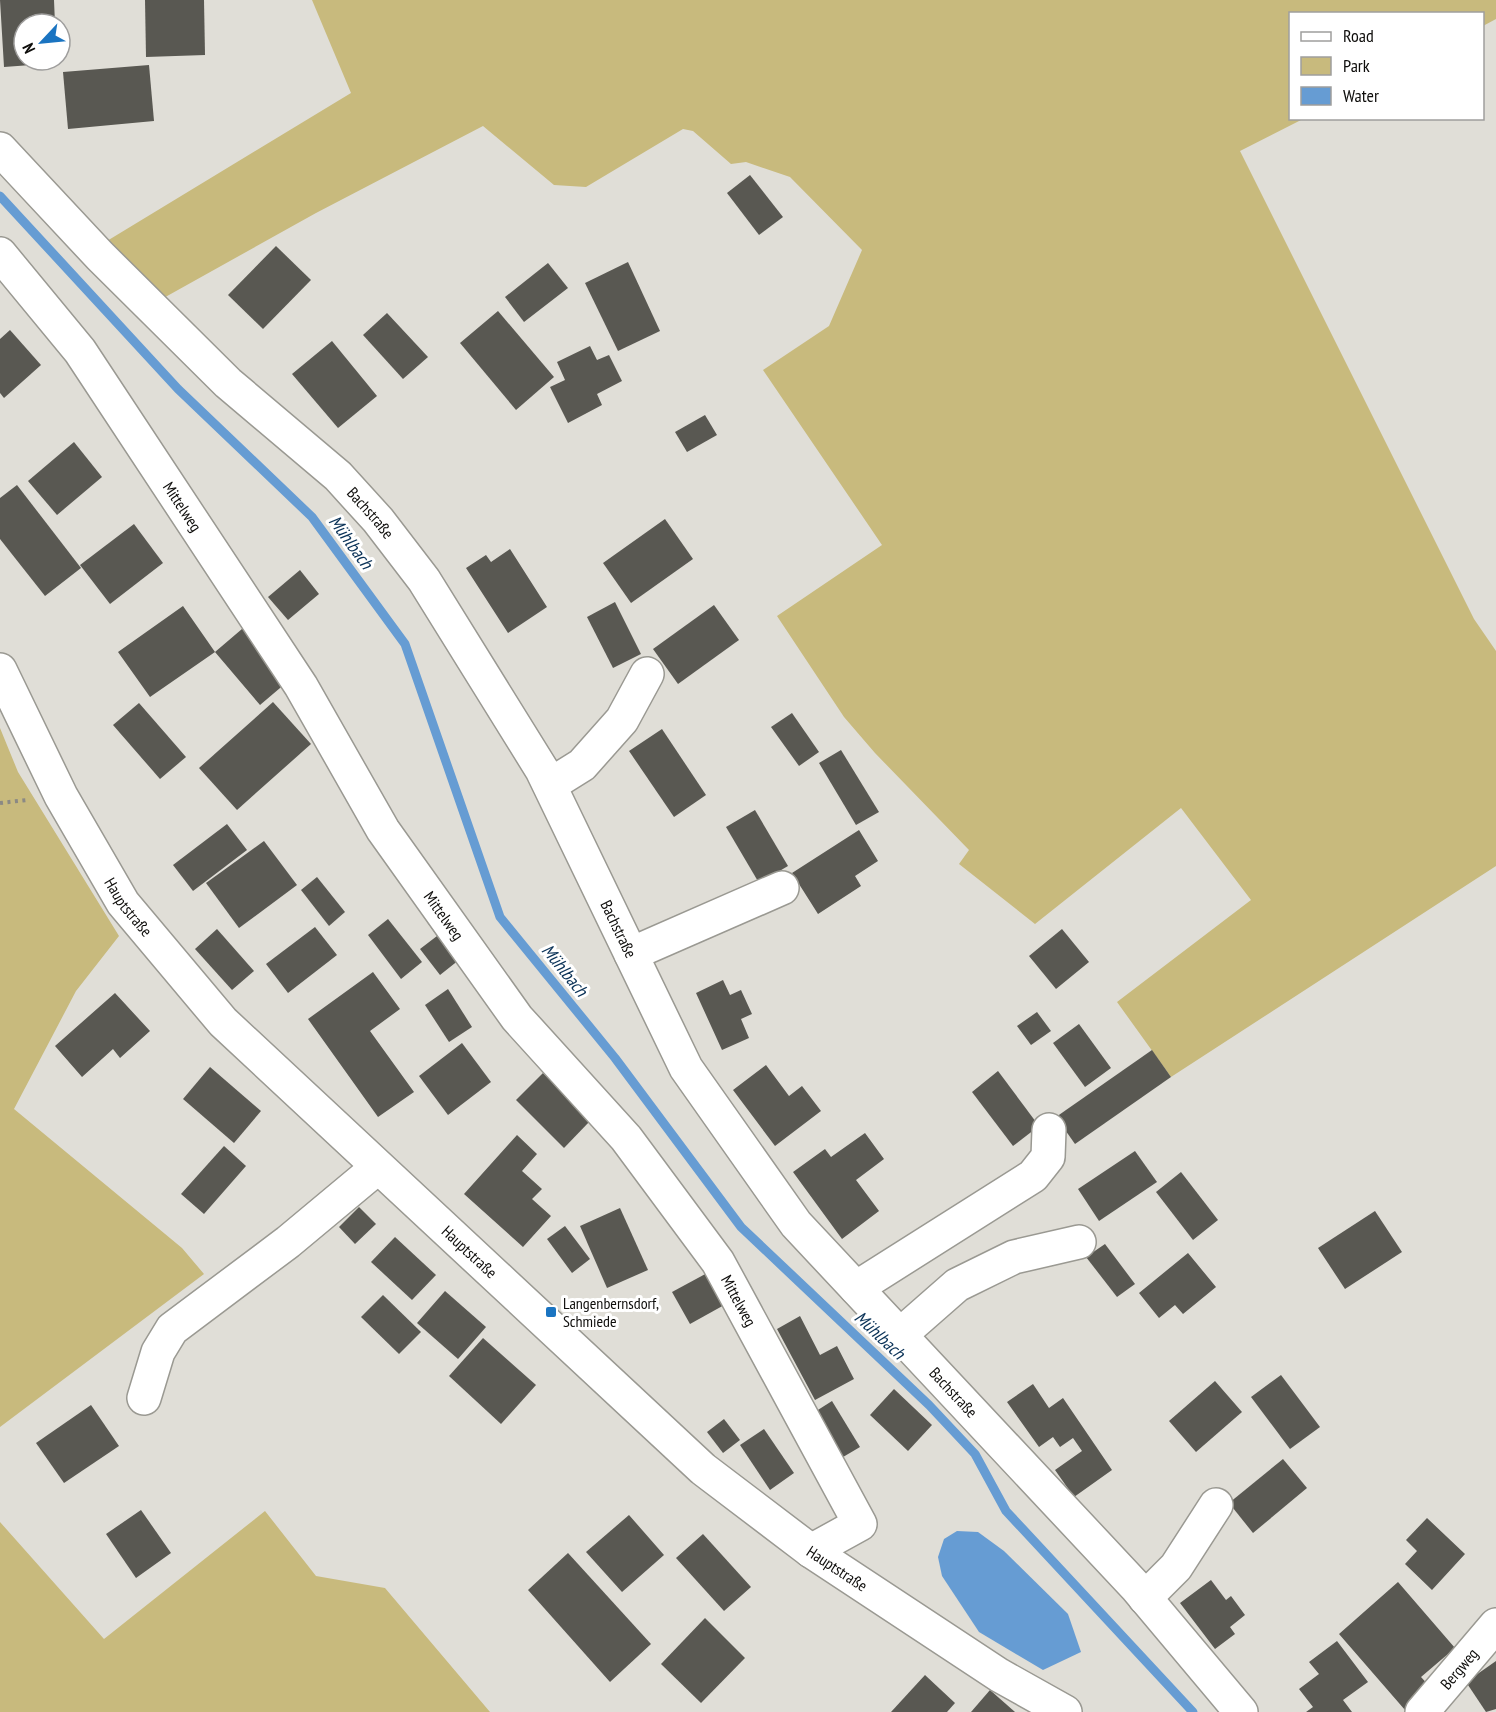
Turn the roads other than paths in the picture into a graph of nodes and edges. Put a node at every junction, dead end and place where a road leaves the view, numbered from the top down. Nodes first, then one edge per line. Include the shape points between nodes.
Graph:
1 (0, 149) edge
2 (0, 255) edge
3 (0, 670) edge
4 (648, 674) dead end
5 (550, 785) junction
6 (782, 888) dead end
7 (631, 954) junction
8 (1049, 1130) dead end
9 (378, 1167) junction
10 (1079, 1242) dead end
11 (856, 1288) junction
12 (900, 1335) junction
13 (144, 1398) dead end
14 (1216, 1505) dead end
15 (811, 1551) junction
16 (1145, 1598) junction
17 (1496, 1624) edge
18 (1496, 1653) edge
19 (1454, 1674) junction
20 (1065, 1712) edge
21 (1241, 1712) edge
22 (1422, 1712) edge

1 - 5 street, Bachstraße via 212,367 338,476 378,520 424,580
2 - 15 street, Mittelweg via 80,351 301,686 383,830 517,1018 626,1138 718,1262 860,1524
3 - 9 street, Hauptstraße via 61,796 123,903 223,1022
4 - 5 street via 622,720 582,765
5 - 7 street, Bachstraße
6 - 7 street
7 - 11 street, Bachstraße via 686,1068 796,1224
8 - 11 street via 1048,1157 1033,1176
9 - 13 street via 288,1242 172,1329 158,1352
9 - 15 street, Hauptstraße via 703,1469
10 - 12 street via 1014,1257 957,1285
11 - 12 street, Bachstraße
12 - 16 street, Bachstraße
14 - 16 street via 1176,1567
15 - 20 street, Hauptstraße via 999,1675
16 - 21 street, Bachstraße
17 - 19 street, Bergweg
18 - 19 street
19 - 22 street, Bergweg

